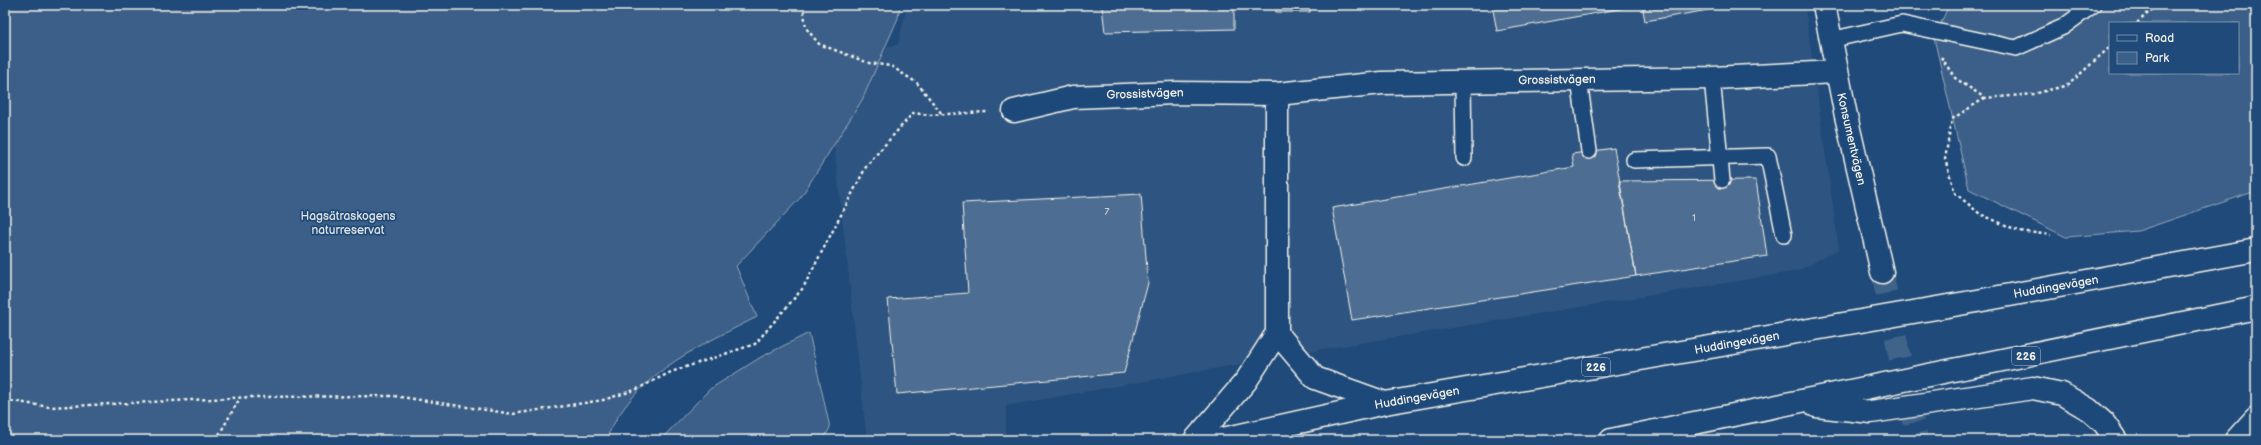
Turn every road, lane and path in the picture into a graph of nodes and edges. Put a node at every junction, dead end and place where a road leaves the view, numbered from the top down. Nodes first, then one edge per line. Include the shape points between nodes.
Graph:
1 (803, 5) edge
2 (1824, 5) edge
3 (2093, 5) edge
4 (2156, 5) edge
5 (2138, 22) edge
6 (1830, 40) junction
7 (2109, 48) edge
8 (1937, 51) dead end
9 (1837, 72) junction
10 (1712, 78) junction
11 (1579, 80) junction
12 (1463, 82) junction
13 (1277, 94) junction
14 (1985, 98) junction
15 (1014, 111) joint
16 (943, 114) junction
17 (1589, 151) dead end
18 (1719, 157) junction
19 (1464, 158) dead end
20 (1634, 160) dead end
21 (1722, 180) dead end
22 (1784, 235) dead end
23 (2051, 235) dead end
24 (2256, 250) edge
25 (1882, 272) tunnel mouth
26 (2256, 308) edge
27 (1277, 333) junction
28 (240, 398) junction
29 (5, 400) edge
30 (1385, 403) junction
31 (1795, 403) junction
32 (2256, 418) edge
33 (216, 440) edge
34 (1195, 440) edge
35 (1218, 440) edge
36 (1611, 440) edge
37 (2116, 440) edge
38 (2236, 440) edge

1 - 16 path via 806,28 819,44 870,63 891,66 917,83
2 - 6 main road, Konsumentvägen
3 - 6 lane via 2063,27 2016,48 1902,24
4 - 5 path
6 - 9 main road, Konsumentvägen
7 - 14 path via 2068,85 2034,94
8 - 14 path via 1955,78
9 - 10 main road, Grossistvägen
9 - 25 main road, Konsumentvägen
10 - 11 main road, Grossistvägen
10 - 18 lane
11 - 12 main road, Grossistvägen
11 - 17 lane
12 - 13 main road, Grossistvägen via 1382,83
12 - 19 lane
13 - 15 main road, Grossistvägen via 1175,93 1073,97
13 - 27 main road
14 - 23 path via 1952,119 1945,159 1955,193 1980,214 2019,231
15 - 16 path
16 - 28 path via 913,113 867,166 803,288 755,344 671,372 635,390 603,400 513,414 394,396
18 - 20 lane
18 - 21 lane
18 - 22 lane via 1768,156
24 - 30 main road, Huddingevägen / 226 via 1961,304
26 - 31 main road, 226
27 - 30 main road via 1315,378
27 - 34 main road via 1246,381
28 - 29 path via 50,407
28 - 33 path
30 - 35 main road, Huddingevägen / 226
31 - 36 main road, 226
31 - 37 main road via 1871,412 2033,388 2062,394 2088,409 2104,423
32 - 38 main road

